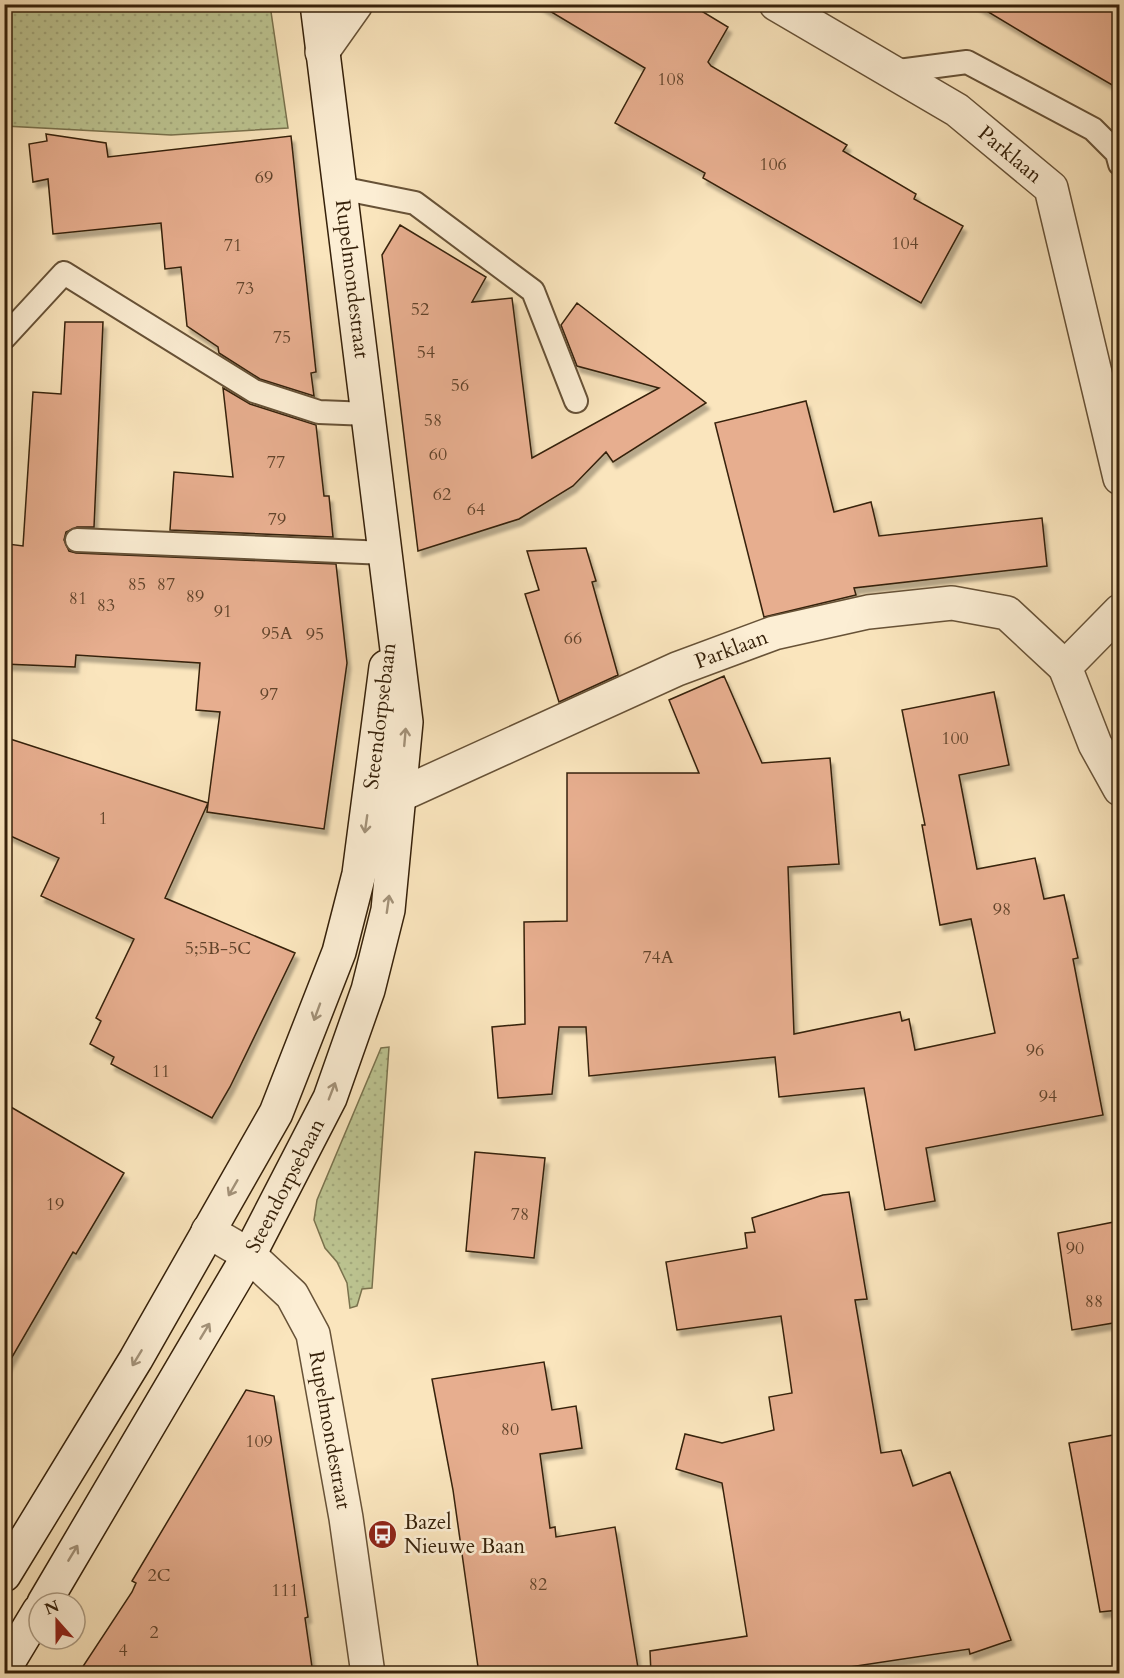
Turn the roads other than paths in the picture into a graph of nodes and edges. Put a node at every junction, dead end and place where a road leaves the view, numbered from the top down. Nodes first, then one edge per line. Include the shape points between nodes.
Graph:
1 (317, 4) edge
2 (356, 4) edge
3 (776, 4) edge
4 (322, 52) junction
5 (891, 72) junction
6 (1119, 164) edge
7 (340, 188) junction
8 (4, 338) edge
9 (576, 401) dead end
10 (369, 414) junction
11 (1116, 441) edge
12 (1119, 478) edge
13 (77, 540) dead end
14 (387, 553) junction
15 (1119, 610) edge
16 (392, 620) junction
17 (1065, 667) junction
18 (1119, 789) edge
19 (400, 795) junction
20 (208, 1231) junction
21 (249, 1255) junction
22 (4, 1575) edge
23 (51, 1591) edge
24 (27, 1631) edge
25 (4, 1669) edge
26 (368, 1674) edge

1 - 4 main road, Rupelmondestraat
2 - 4 main road
3 - 5 main road, Parklaan
4 - 7 main road, Rupelmondestraat
5 - 6 lane via 967,62 1093,129 1117,153
5 - 11 main road, Parklaan via 957,110 1051,188
7 - 9 lane via 415,203 533,291
7 - 10 main road, Rupelmondestraat
8 - 10 lane via 64,273 254,391 319,412
10 - 14 main road, Rupelmondestraat
11 - 12 main road, Parklaan
13 - 14 lane
14 - 16 main road, Rupelmondestraat
15 - 17 main road
19 -> 16 main road, Steendorpsebaan via 406,722
16 -> 20 main road, Steendorpsebaan via 359,874 339,952 276,1113
17 - 18 main road, Parklaan via 1095,744
17 - 19 main road, Parklaan via 1007,613 952,603 868,612 774,633 677,669
21 -> 19 main road, Steendorpsebaan via 330,1098 368,990 388,910
20 - 21 main road, Rupelmondestraat
20 -> 22 main road, Steendorpsebaan via 136,1359
23 -> 21 main road, Steendorpsebaan
21 - 26 main road, Rupelmondestraat via 292,1295 313,1334 346,1518
24 - 25 main road

